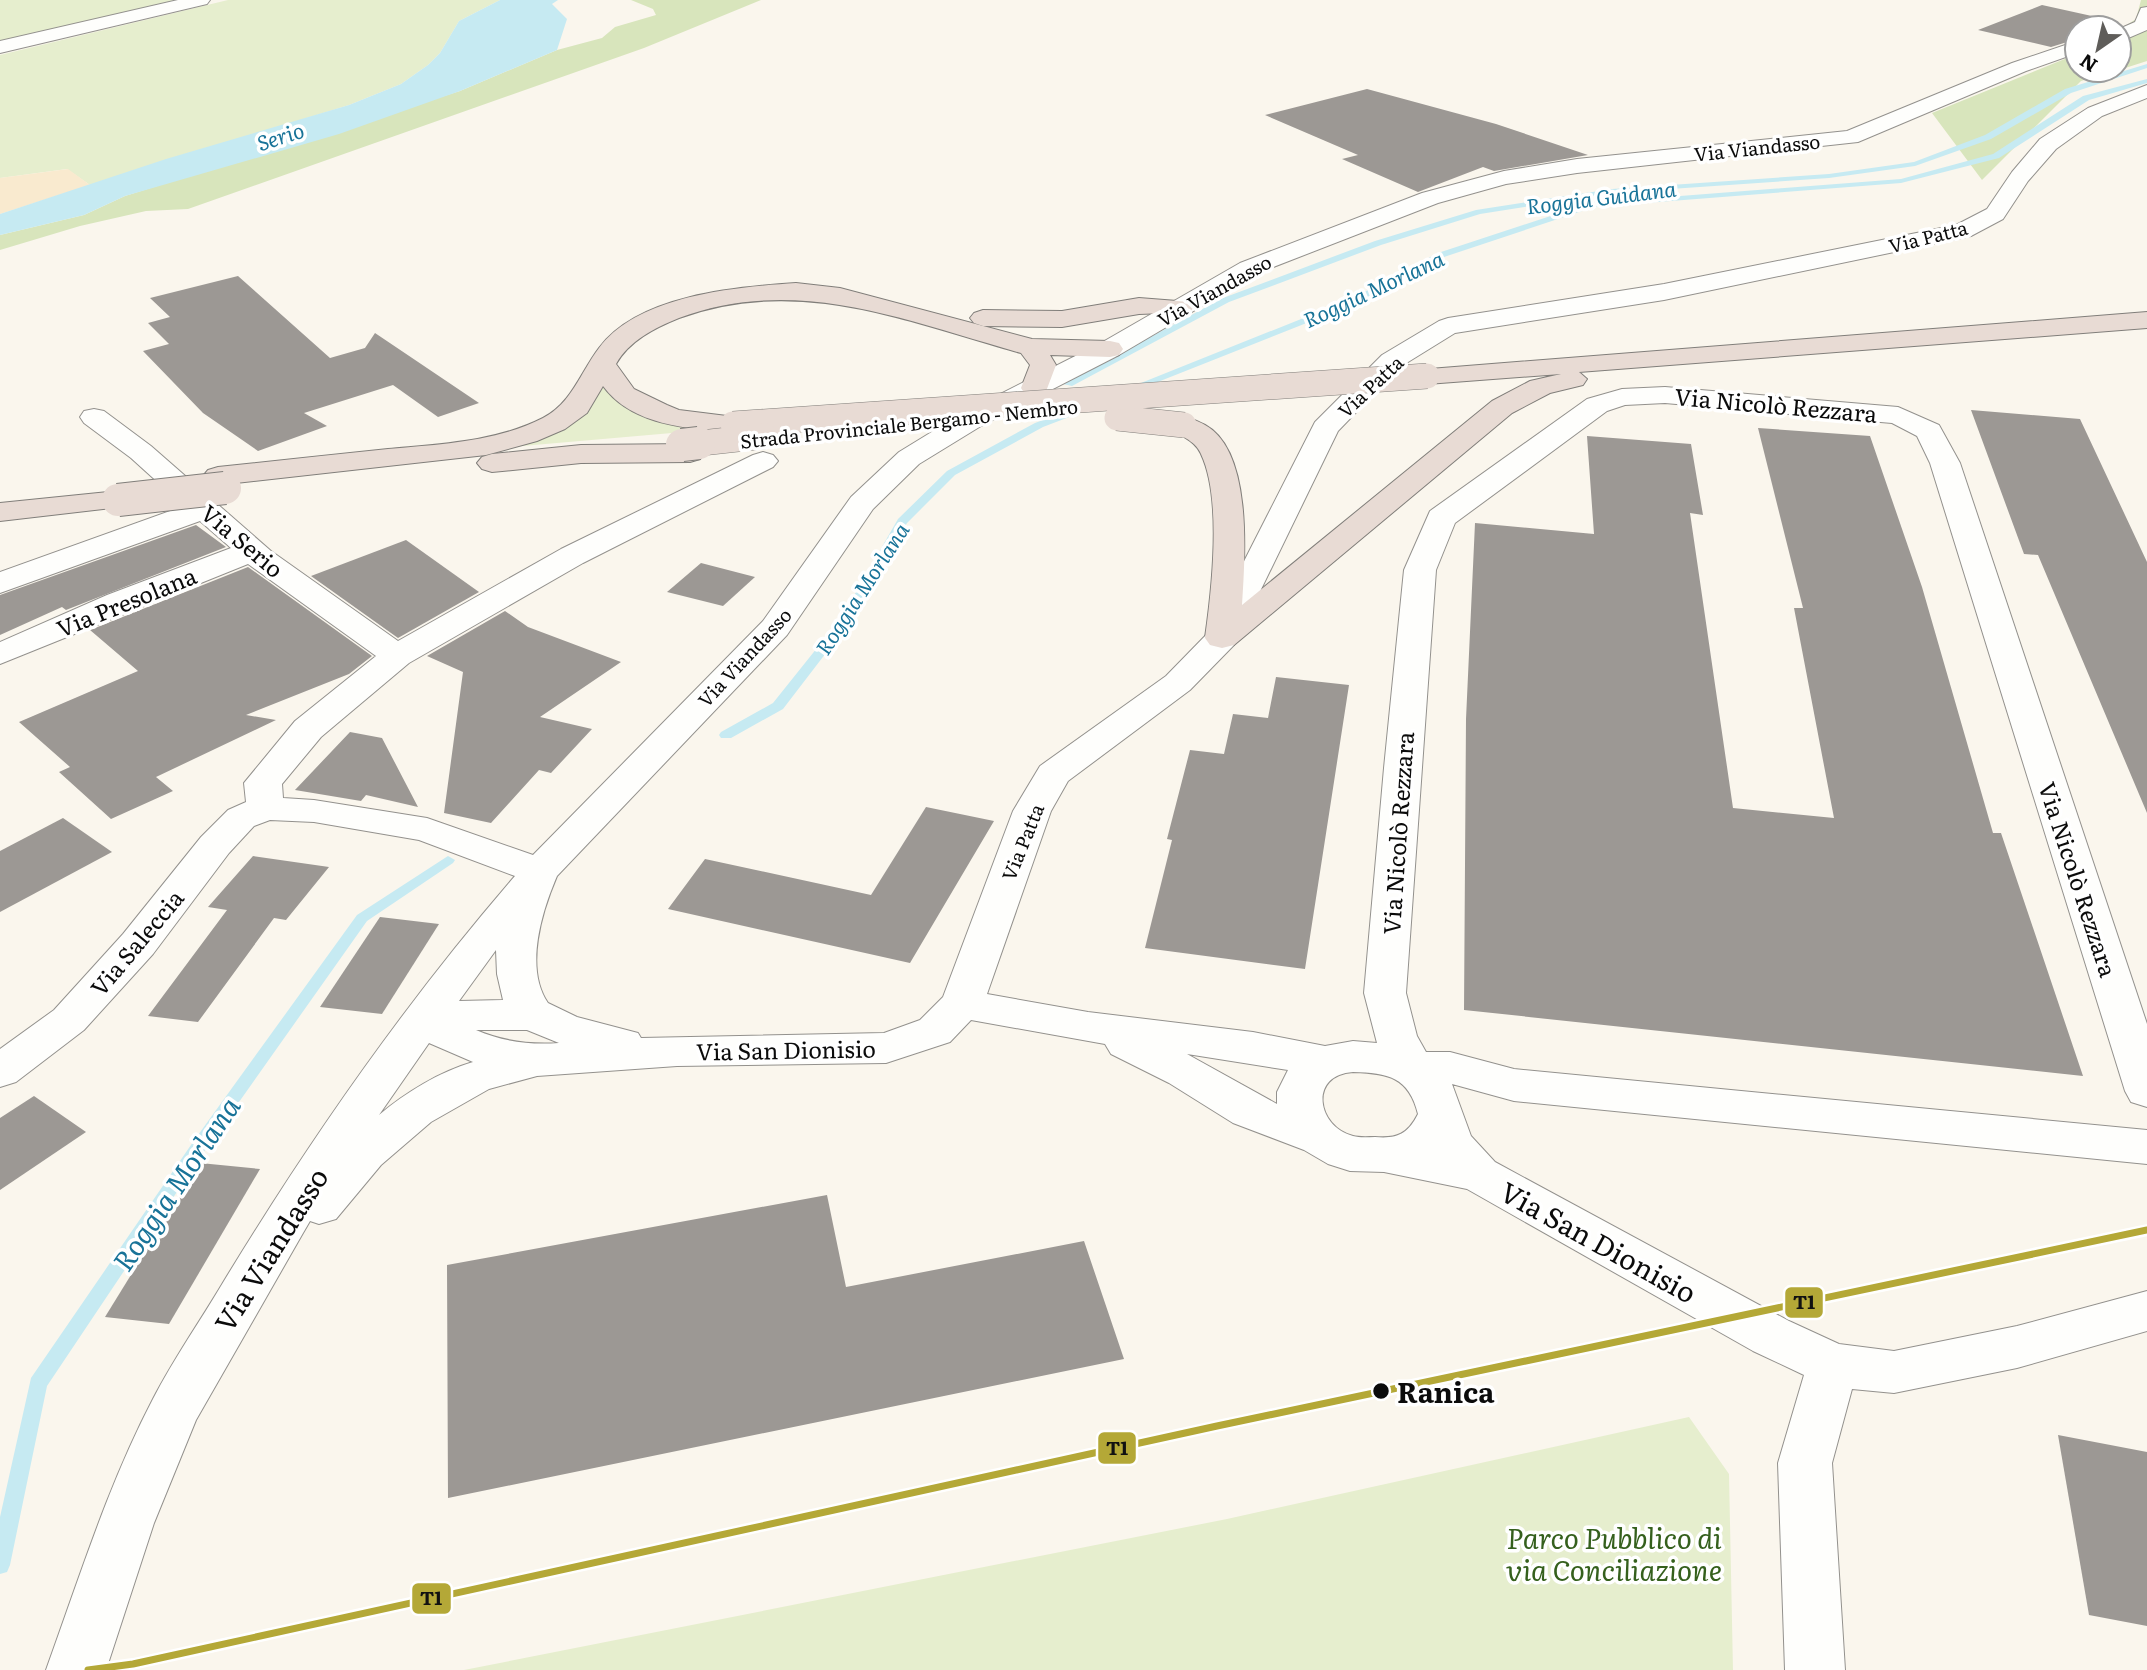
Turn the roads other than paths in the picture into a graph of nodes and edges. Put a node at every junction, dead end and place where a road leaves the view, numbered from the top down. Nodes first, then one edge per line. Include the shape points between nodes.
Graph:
1 (201, 0) edge
2 (2147, 12) edge
3 (2133, 29) edge
4 (0, 47) edge
5 (2063, 51) edge
6 (2147, 91) edge
7 (1181, 307) junction
8 (894, 308) junction
9 (1062, 319) junction
10 (2147, 320) edge
11 (1031, 347) junction
12 (1110, 349) junction
13 (1737, 352) junction
14 (603, 366) junction
15 (1035, 388) junction
16 (1238, 391) junction
17 (94, 417) dead end
18 (686, 449) junction
19 (763, 461) dead end
20 (216, 491) junction
21 (116, 494) junction
22 (0, 499) edge
23 (0, 512) edge
24 (114, 542) junction
25 (252, 551) junction
26 (0, 556) edge
27 (0, 583) edge
28 (1222, 638) junction
29 (0, 654) edge
30 (397, 656) junction
31 (265, 808) junction
32 (540, 871) junction
33 (1385, 993) junction
34 (962, 1004) junction
35 (533, 1015) junction
36 (423, 1019) junction
37 (1088, 1027) junction
38 (677, 1051) junction
39 (1334, 1059) junction
40 (537, 1060) junction
41 (1413, 1068) junction
42 (0, 1071) edge
43 (1514, 1085) junction
44 (2147, 1091) edge
45 (1440, 1108) junction
46 (1319, 1138) junction
47 (2147, 1147) edge
48 (1390, 1157) junction
49 (1478, 1174) junction
50 (233, 1305) junction
51 (2147, 1311) edge
52 (1833, 1365) junction
53 (76, 1670) edge
54 (1815, 1670) edge

1 - 4 street
2 - 3 street via 2143,24
5 - 7 street, Via Viandasso via 1850,136 1577,166 1504,178 1430,198 1276,255
6 - 28 street, Via Patta via 2095,113 2048,144 1995,214 1964,230 1664,292 1448,326 1391,361 1325,428
7 - 9 highway via 1139,306
7 - 12 street, Via Viandasso
8 - 9 highway via 970,318
8 - 11 highway
8 - 14 highway via 796,291 742,294 656,318 630,332 610,351
9 - 12 highway
10 - 13 highway
11 - 12 highway
11 - 15 highway via 1042,365
12 - 15 street, Via Viandasso
13 - 16 highway, bridge
13 - 28 highway via 1540,387 1502,407
14 - 16 highway, bridge via 624,395 657,411 674,418 733,424
14 - 20 highway via 577,407 527,435 476,449
15 - 32 street, Via Viandasso via 971,420 909,458 886,479 862,503 775,628
16 - 18 highway, Strada Provinciale Bergamo - Nembro, bridge
17 - 20 street, Via Serio via 141,452
18 - 20 highway via 581,454
18 - 28 highway, bridge via 1118,418 1184,425 1207,439 1223,470 1229,585
19 - 30 street via 572,556
20 - 21 highway, bridge
20 - 24 street
20 - 25 street, Via Serio
21 - 22 highway
21 - 23 highway
24 - 26 street
24 - 27 street
25 - 29 street, Via Presolana
25 - 30 street, Via Serio
28 - 34 street, Via Patta via 1178,683 1054,774 1032,811
30 - 31 street via 308,729 263,783
31 - 32 street via 314,811 427,830
31 - 42 street, Via Saleccia via 241,818 215,845 138,944 69,1020
32 - 35 street via 515,940 520,989
32 - 36 street, Via Viandasso
33 - 39 street, Via Nicolò Rezzara via 1370,1028
33 - 41 street, Via Nicolò Rezzara via 1395,1036
33 - 44 street, Via Nicolò Rezzara via 1420,570 1441,518 1597,405 1622,397 1665,395 1898,415 1929,431 1945,463
34 - 37 street
34 - 38 street, Via San Dionisio via 934,1031 886,1048
35 - 36 street
35 - 38 street via 610,1043
36 - 40 street via 460,1042 496,1055
36 - 50 street, Via Viandasso via 307,1187
37 - 39 street
37 - 46 street via 1145,1051 1249,1111
38 - 40 street
39 - 41 street via 1378,1058
39 - 46 street via 1305,1077 1297,1101 1303,1121
40 - 50 street via 474,1077 415,1110 365,1153
41 - 43 street via 1450,1068
41 - 45 street via 1433,1087
43 - 45 street
43 - 47 street
45 - 48 street via 1418,1147
45 - 49 street, Via San Dionisio via 1452,1146
46 - 48 street via 1344,1152
48 - 49 street, Via San Dionisio
49 - 52 street, Via San Dionisio via 1771,1336
50 - 53 street, Via Viandasso via 173,1412 126,1522
51 - 52 street, Via San Dionisio via 2018,1347 1894,1372
52 - 54 street via 1805,1463

